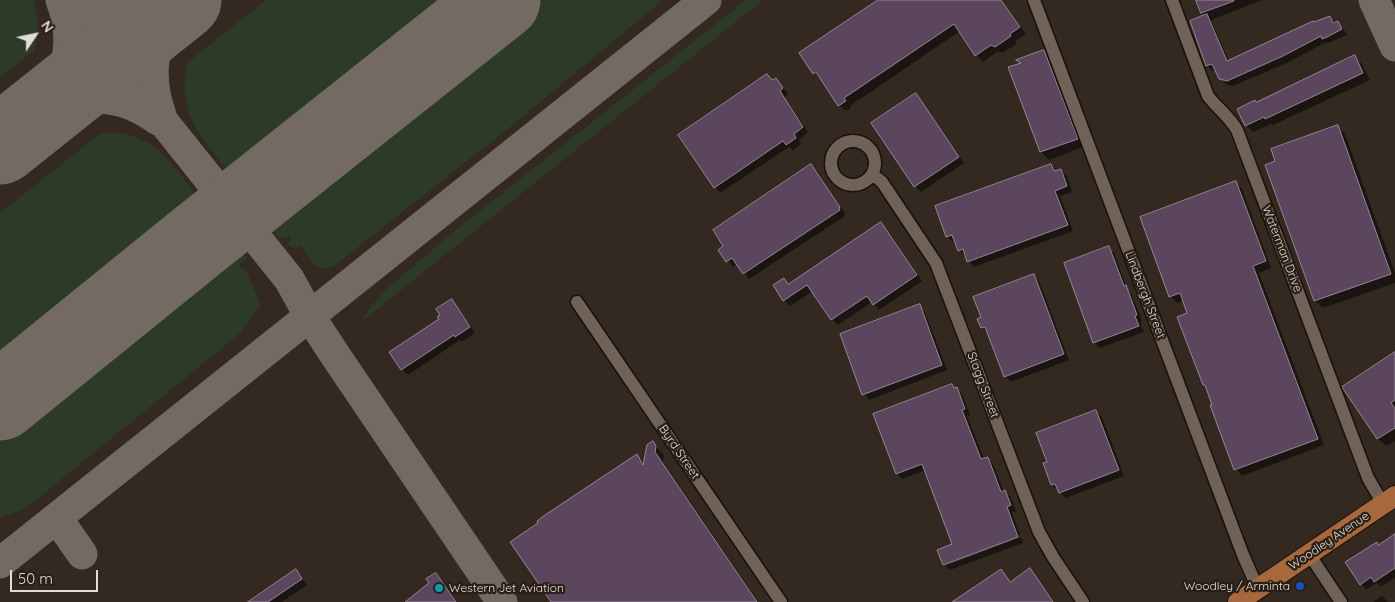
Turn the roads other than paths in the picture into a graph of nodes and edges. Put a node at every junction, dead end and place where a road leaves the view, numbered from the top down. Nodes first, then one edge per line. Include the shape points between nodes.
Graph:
1 (1034, 0) edge
2 (1172, 0) edge
3 (872, 174) dead end
4 (577, 302) dead end
5 (1389, 500) edge
6 (1310, 554) junction
7 (1258, 589) junction
8 (781, 602) edge
9 (1083, 602) edge
10 (1238, 602) edge
11 (1341, 602) edge

1 - 7 street, Lindbergh Street
2 - 5 street, Waterman Drive via 1208,96 1231,119 1237,130 1368,478
3 - 9 street, Stagg Street via 886,189 936,264 1039,532
4 - 8 street, Byrd Street
5 - 6 main road, Woodley Avenue
6 - 7 main road, Woodley Avenue
6 - 11 street
7 - 10 main road, Woodley Avenue

